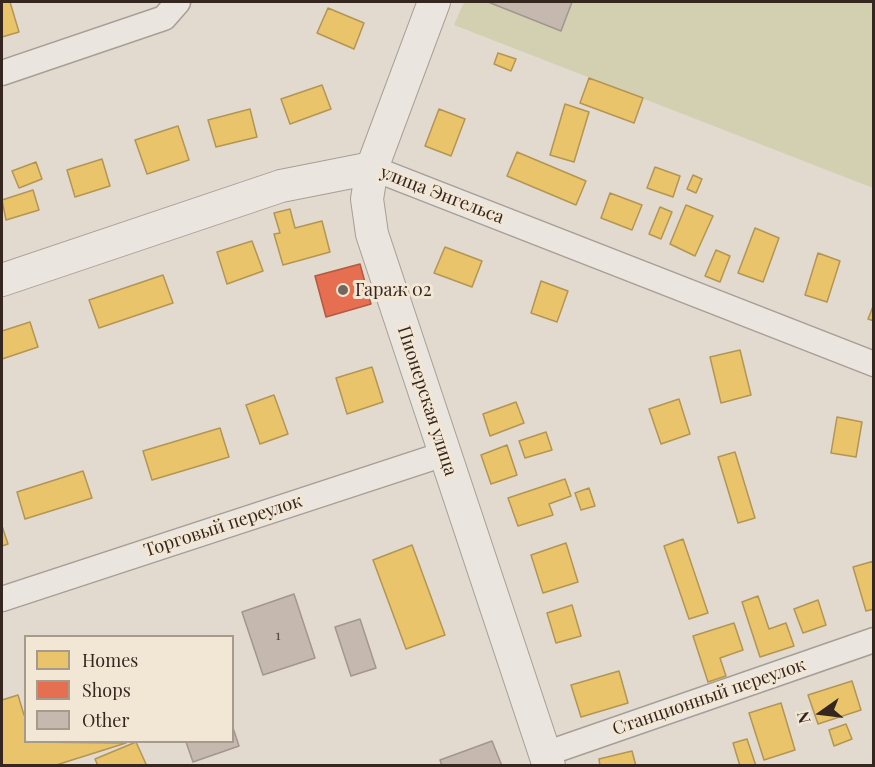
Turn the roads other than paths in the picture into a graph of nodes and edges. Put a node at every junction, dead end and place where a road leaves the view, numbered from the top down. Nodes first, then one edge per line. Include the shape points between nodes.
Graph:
1 (434, 2) edge
2 (171, 10) edge
3 (2, 73) edge
4 (372, 168) junction
5 (2, 280) edge
6 (873, 364) edge
7 (444, 454) junction
8 (2, 599) edge
9 (873, 640) edge
10 (547, 760) edge

1 - 4 street, Пионерская улица
2 - 3 street
4 - 5 street, улица Энгельса via 281,186
4 - 6 street, улица Энгельса
4 - 7 street, Пионерская улица via 367,199 372,234
7 - 8 street, Торговый переулок
7 - 10 street, Пионерская улица
9 - 10 street, Станционный переулок

